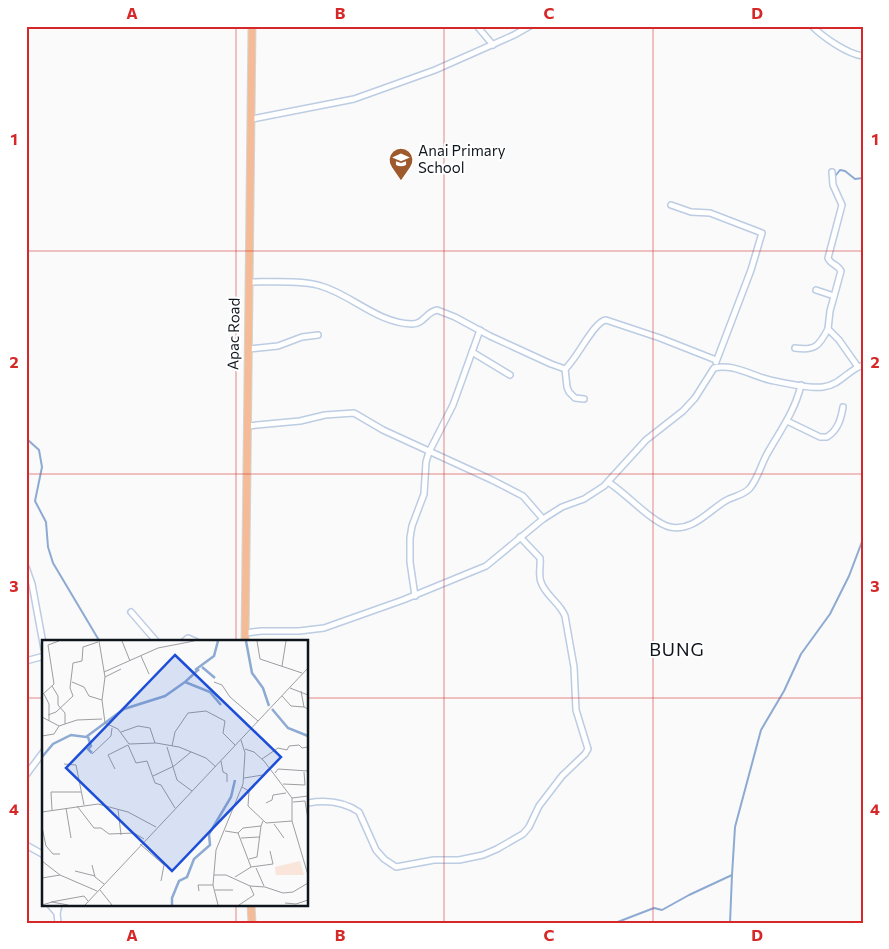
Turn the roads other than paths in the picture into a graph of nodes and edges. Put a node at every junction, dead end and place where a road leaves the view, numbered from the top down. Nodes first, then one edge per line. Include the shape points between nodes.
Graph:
1 (252, 26) edge
2 (477, 26) edge
3 (530, 26) edge
4 (812, 26) edge
5 (493, 45) junction
6 (863, 56) edge
7 (252, 119) junction
8 (832, 172) dead end
9 (671, 205) dead end
10 (249, 282) junction
11 (816, 290) dead end
12 (834, 296) junction
13 (828, 329) junction
14 (480, 330) junction
15 (318, 335) dead end
16 (795, 348) dead end
17 (248, 349) junction
18 (472, 352) junction
19 (716, 360) junction
20 (861, 366) edge
21 (714, 368) junction
22 (566, 369) junction
23 (510, 375) dead end
24 (801, 385) junction
25 (584, 399) dead end
26 (843, 406) dead end
27 (787, 421) junction
28 (247, 426) junction
29 (429, 452) junction
30 (608, 482) junction
31 (543, 519) junction
32 (520, 537) junction
33 (26, 567) edge
34 (415, 596) junction
35 (131, 612) dead end
36 (245, 633) junction
37 (42, 640) edge
38 (155, 640) edge
39 (245, 640) edge
40 (42, 657) edge
41 (26, 661) edge
42 (42, 754) edge
43 (26, 775) edge
44 (309, 803) edge
45 (26, 845) edge
46 (42, 854) edge
47 (51, 906) edge
48 (59, 906) edge
49 (251, 906) edge
50 (57, 913) junction
51 (58, 923) edge
52 (252, 923) edge

1 - 7 main road, Apac Road
2 - 5 street
3 - 5 street
4 - 6 street via 850,52
5 - 7 street via 354,99
7 - 10 main road, Apac Road
8 - 12 street via 833,185 842,205 828,258 841,271
9 - 19 street via 691,212 710,213 762,234
10 - 14 street via 308,283 322,286 375,314 405,323 420,322 437,310
10 - 17 main road, Apac Road
11 - 12 street
12 - 13 street
13 - 16 street via 816,346
13 - 20 street
14 - 18 street
14 - 22 street
15 - 17 street via 278,346
17 - 28 main road, Apac Road
18 - 23 street
18 - 29 street via 453,405
19 - 21 street
19 - 22 street via 606,320 597,324
20 - 24 street via 836,384 823,387
21 - 24 street via 737,369 769,380
21 - 30 street via 683,411 646,440
22 - 25 street via 569,392 575,398
24 - 27 street
26 - 27 street via 840,422 826,437
27 - 30 street via 748,490 692,524 676,528 655,521
28 - 29 street via 349,412
28 - 36 main road, Apac Road
29 - 31 street via 523,496
29 - 34 street via 424,494 410,538
30 - 31 street via 584,499
31 - 32 street
32 - 34 street via 486,566
32 - 44 street via 540,558 542,585 565,616 574,667 576,710 588,748 539,806 529,827 483,855 396,867 376,850 359,812 332,802
33 - 37 street
34 - 36 street via 324,628
35 - 38 street
36 - 39 main road, Apac Road
40 - 41 street
42 - 43 street
45 - 46 street
47 - 50 street
48 - 50 street
49 - 52 main road
50 - 51 street

